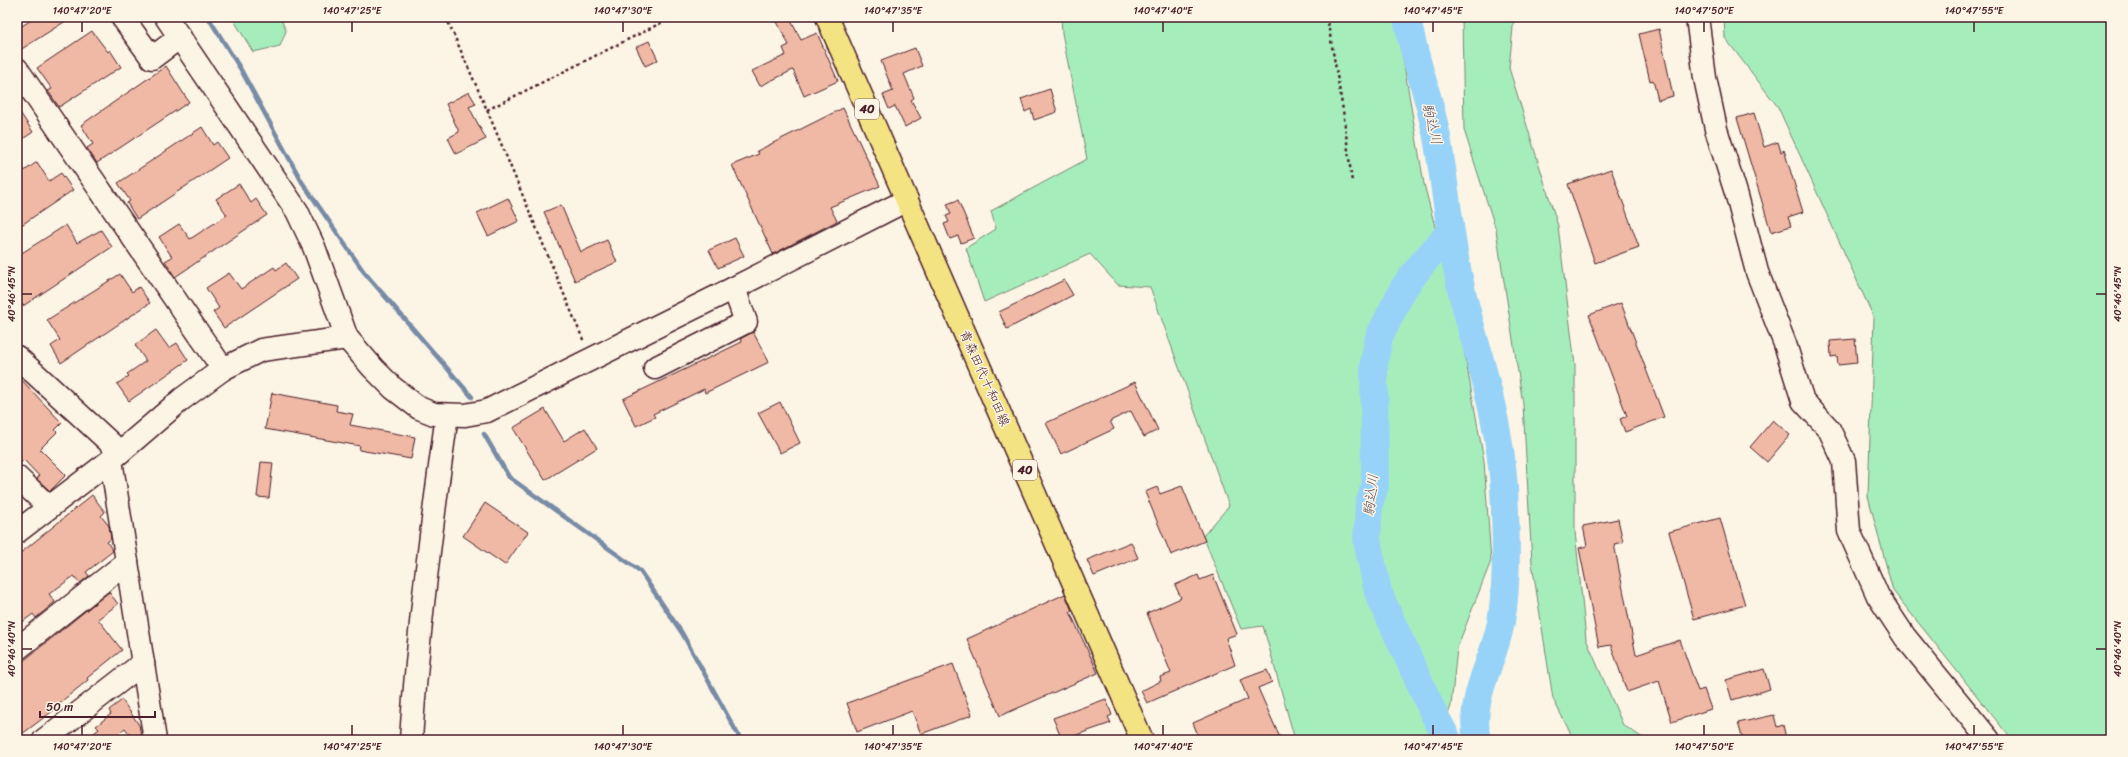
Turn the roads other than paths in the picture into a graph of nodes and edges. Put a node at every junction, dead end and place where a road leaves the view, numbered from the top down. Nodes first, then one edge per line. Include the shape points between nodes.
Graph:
1 (122, 17) edge
2 (166, 17) edge
3 (827, 17) edge
4 (1697, 17) edge
5 (180, 37) junction
6 (17, 69) edge
7 (907, 200) junction
8 (734, 288) junction
9 (347, 338) junction
10 (17, 357) edge
11 (655, 368) dead end
12 (223, 369) junction
13 (448, 415) junction
14 (116, 456) junction
15 (17, 476) edge
16 (49, 507) junction
17 (17, 532) edge
18 (127, 562) junction
19 (17, 648) edge
20 (143, 663) junction
21 (44, 740) edge
22 (155, 740) edge
23 (411, 740) edge
24 (1142, 740) edge
25 (1989, 740) edge

1 - 5 street via 152,58
2 - 5 street
3 - 7 main road, 青森田代十和田線 / 40
4 - 25 street via 1705,78 1716,129 1757,272 1785,344 1803,401 1829,429 1844,461 1849,532 1878,596 1905,637
5 - 9 street via 297,211 314,247
6 - 12 street
7 - 8 street
7 - 24 main road, 青森田代十和田線 / 40
8 - 11 street via 746,322
8 - 13 street via 487,411
9 - 12 street via 260,350
9 - 13 street via 393,388 419,408 434,414
10 - 14 street
12 - 14 street via 182,399
13 - 23 street via 428,547 416,655
14 - 16 street
14 - 18 street
15 - 16 street
16 - 17 street
18 - 19 street
18 - 20 street
20 - 21 street
20 - 22 street

